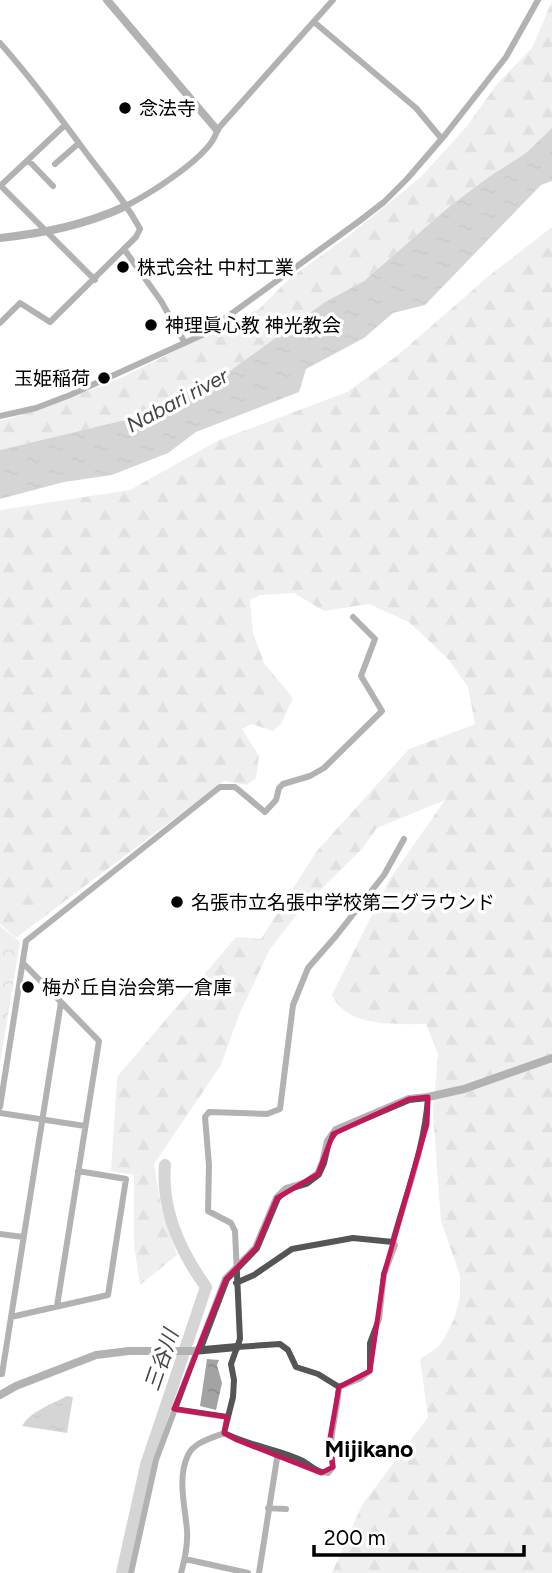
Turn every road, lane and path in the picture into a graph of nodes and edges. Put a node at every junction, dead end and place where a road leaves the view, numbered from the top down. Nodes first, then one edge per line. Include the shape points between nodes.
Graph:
1 (107, 0) edge
2 (333, 0) edge
3 (538, 0) edge
4 (314, 22) junction
5 (0, 43) edge
6 (65, 125) junction
7 (217, 130) junction
8 (441, 138) junction
9 (79, 143) junction
10 (28, 160) junction
11 (55, 164) dead end
12 (0, 186) edge
13 (53, 186) dead end
14 (126, 206) junction
15 (47, 233) junction
16 (0, 238) edge
17 (124, 249) junction
18 (95, 280) junction
19 (0, 323) edge
20 (185, 343) junction
21 (0, 416) edge
22 (353, 617) dead end
23 (404, 839) dead end
24 (23, 963) junction
25 (61, 1002) junction
26 (552, 1058) edge
27 (3, 1074) edge
28 (428, 1097) junction
29 (0, 1107) edge
30 (0, 1113) edge
31 (42, 1119) junction
32 (85, 1126) junction
33 (78, 1171) junction
34 (0, 1234) edge
35 (23, 1237) junction
36 (393, 1242) junction
37 (235, 1270) junction
38 (236, 1283) junction
39 (57, 1307) junction
40 (10, 1317) junction
41 (237, 1347) junction
42 (196, 1350) junction
43 (0, 1374) edge
44 (339, 1387) junction
45 (0, 1395) edge
46 (174, 1409) junction
47 (227, 1417) junction
48 (224, 1433) junction
49 (278, 1452) junction
50 (268, 1508) junction
51 (286, 1509) dead end
52 (185, 1559) junction
53 (131, 1573) edge
54 (181, 1573) edge
55 (248, 1573) edge
56 (258, 1573) edge

1 - 7 street
2 - 4 street
3 - 8 street via 506,57
4 - 7 street
4 - 8 street via 416,108
5 - 6 street
6 - 9 street
6 - 10 street
7 - 14 street via 216,138 192,162
8 - 20 street via 384,202 220,324
9 - 11 street
9 - 14 street
10 - 12 street
10 - 13 street
12 - 15 street
14 - 15 street
14 - 17 street via 139,233
15 - 16 street
15 - 18 street
17 - 18 street
17 - 20 street
18 - 19 street via 50,322 20,303
20 - 21 street via 46,405
22 - 24 street via 375,639 361,677 382,711 324,768 283,784 265,812 235,787 220,787 26,941
23 - 37 street via 384,875 308,968 293,1005 280,1109 267,1114 209,1112 205,1117 208,1211 231,1223 235,1231
24 - 25 street
24 - 27 street
25 - 31 street
25 - 32 street via 99,1041
26 - 28 street
27 - 29 street
28 - 36 street via 427,1124
28 - 37 street via 409,1099 337,1130 328,1142 318,1174 280,1194 256,1248
30 - 31 street
31 - 32 street
31 - 35 street
32 - 33 street
33 - 39 street
33 - 39 street via 126,1179 108,1295
34 - 35 street
35 - 40 street
36 - 38 street via 354,1238 292,1250
36 - 44 street via 370,1343 370,1371
37 - 38 street
37 - 42 street via 226,1279
38 - 41 street
39 - 40 street
40 - 43 street
41 - 42 street
41 - 44 street via 280,1345 288,1350 296,1367
41 - 47 street via 231,1364 233,1397
42 - 45 street via 96,1355
42 - 46 street
44 - 49 street via 330,1438 333,1467 328,1473
46 - 47 street
46 - 53 street via 156,1460
47 - 48 street
48 - 49 street
48 - 52 street via 202,1441 188,1453 182,1479
49 - 50 street
50 - 51 street
50 - 56 street
52 - 54 street
52 - 55 street

